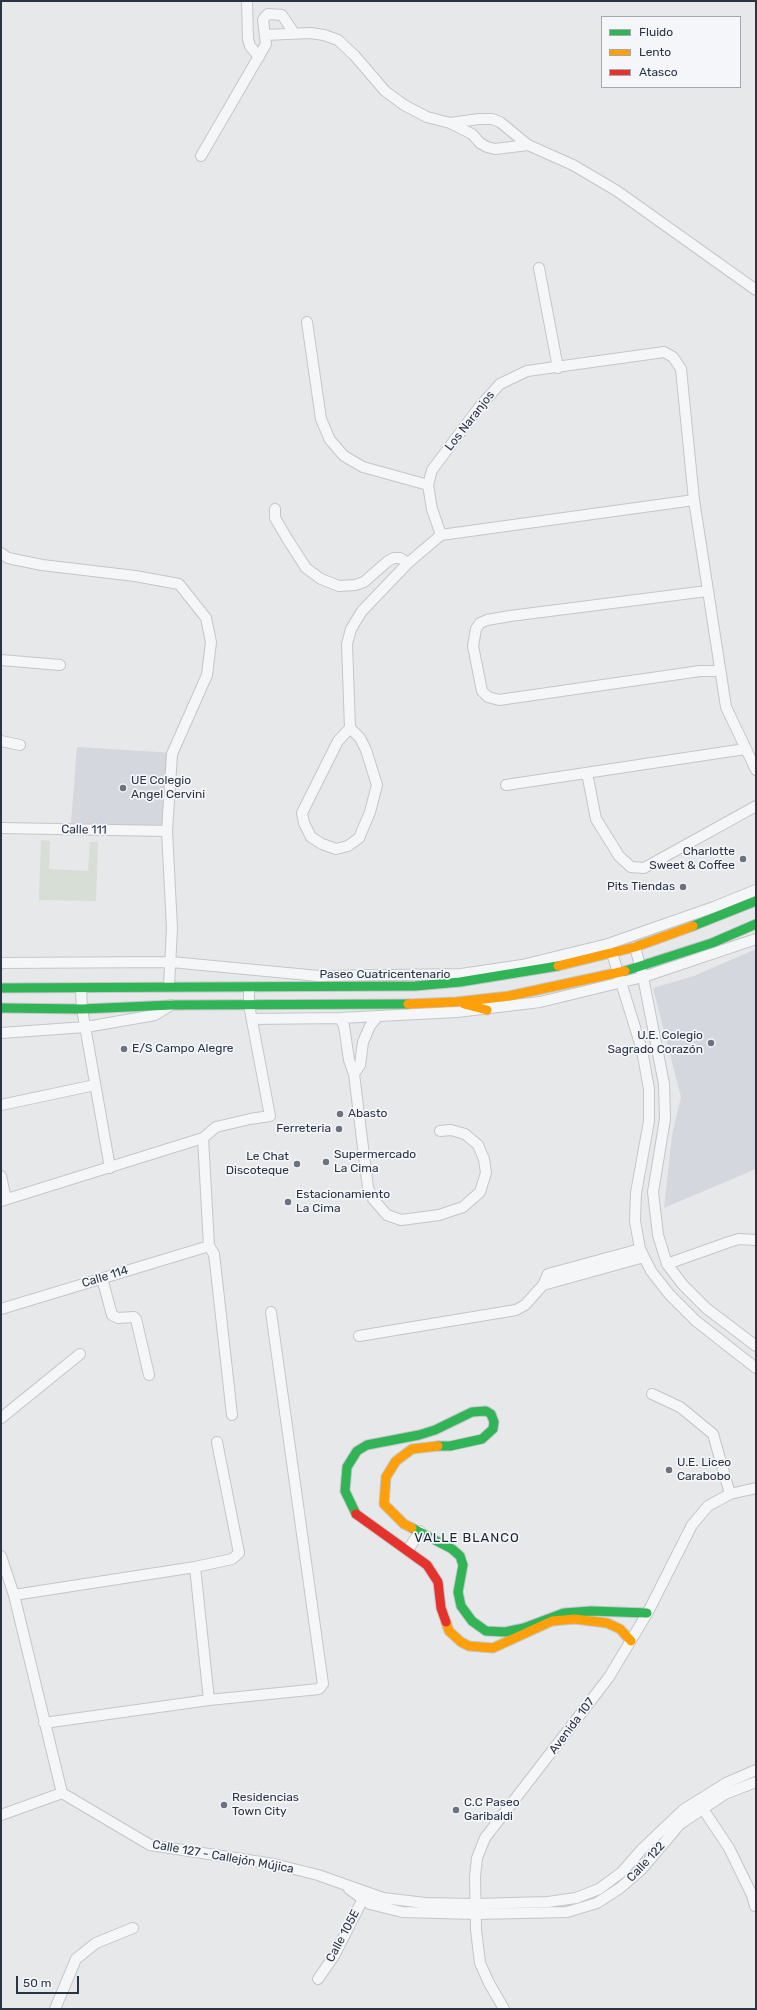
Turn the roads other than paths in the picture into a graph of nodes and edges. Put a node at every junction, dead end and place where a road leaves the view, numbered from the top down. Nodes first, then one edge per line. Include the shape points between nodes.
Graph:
1 (247, 1) edge
2 (294, 33) junction
3 (265, 35) junction
4 (259, 57) junction
5 (479, 120) junction
6 (450, 123) junction
7 (472, 134) junction
8 (528, 145) junction
9 (201, 156) dead end
10 (539, 268) dead end
11 (756, 290) edge
12 (308, 322) dead end
13 (558, 368) junction
14 (428, 485) junction
15 (694, 500) junction
16 (274, 509) dead end
17 (441, 535) junction
18 (1, 553) edge
19 (408, 563) junction
20 (708, 591) junction
21 (1, 660) edge
22 (60, 665) dead end
23 (719, 671) junction
24 (350, 728) junction
25 (1, 741) edge
26 (20, 745) dead end
27 (744, 749) junction
28 (756, 770) edge
29 (587, 773) junction
30 (506, 785) dead end
31 (756, 806) edge
32 (1, 828) edge
33 (168, 832) junction
34 (756, 890) edge
35 (756, 901) edge
36 (756, 924) edge
37 (656, 928) junction
38 (669, 935) junction
39 (756, 939) edge
40 (635, 947) junction
41 (612, 953) junction
42 (581, 956) junction
43 (171, 962) junction
44 (1, 963) edge
45 (640, 966) junction
46 (619, 973) junction
47 (461, 974) junction
48 (643, 977) junction
49 (474, 980) junction
50 (622, 983) junction
51 (169, 986) junction
52 (1, 988) edge
53 (248, 988) junction
54 (81, 989) junction
55 (456, 1002) junction
56 (172, 1005) junction
57 (249, 1005) junction
58 (1, 1008) edge
59 (82, 1009) junction
60 (487, 1010) junction
61 (378, 1016) junction
62 (340, 1018) junction
63 (252, 1019) junction
64 (86, 1026) junction
65 (1, 1032) edge
66 (354, 1074) junction
67 (95, 1085) junction
68 (1, 1105) edge
69 (440, 1131) dead end
70 (203, 1138) junction
71 (110, 1168) junction
72 (1, 1176) edge
73 (4, 1200) edge
74 (756, 1240) edge
75 (209, 1246) junction
76 (642, 1253) junction
77 (667, 1264) junction
78 (102, 1278) junction
79 (1, 1309) edge
80 (271, 1312) dead end
81 (359, 1336) dead end
82 (756, 1346) edge
83 (80, 1354) dead end
84 (756, 1368) edge
85 (149, 1375) dead end
86 (652, 1394) dead end
87 (232, 1415) dead end
88 (1, 1418) edge
89 (217, 1442) dead end
90 (756, 1488) edge
91 (730, 1494) junction
92 (420, 1531) junction
93 (408, 1550) junction
94 (1, 1556) edge
95 (195, 1567) junction
96 (14, 1595) junction
97 (612, 1613) junction
98 (647, 1614) junction
99 (609, 1624) junction
100 (486, 1631) junction
101 (631, 1641) junction
102 (482, 1648) junction
103 (210, 1700) junction
104 (44, 1723) junction
105 (756, 1770) edge
106 (756, 1782) edge
107 (62, 1793) junction
108 (703, 1809) junction
109 (1, 1815) edge
110 (365, 1896) junction
111 (755, 1906) edge
112 (475, 1909) junction
113 (134, 1928) dead end
114 (318, 1979) dead end
115 (502, 2005) edge
116 (55, 2009) edge

1 - 4 street via 248,38 250,46
2 - 3 street
2 - 3 street via 282,15 268,14 264,20
2 - 6 street via 324,35 338,40 385,91 427,117
3 - 4 street via 266,44
4 - 9 street
5 - 6 street
5 - 7 street
5 - 8 street via 492,119 500,122
6 - 7 street
7 - 8 street via 480,143 495,149
8 - 11 street via 573,165 617,191
10 - 13 street
12 - 14 street via 321,419 330,440 344,456 363,467
13 - 14 street, Los Naranjos via 527,371 500,384 480,406 432,470
13 - 15 street, Los Naranjos via 664,352 673,357 681,369
14 - 17 street, Los Naranjos via 432,509
15 - 17 street
15 - 20 street
16 - 19 street via 275,518 306,568 321,579 339,586 355,585 364,582 394,558 400,558
17 - 19 street
18 - 33 street via 8,558 42,565 179,584 206,618 211,642 207,675 172,754
19 - 24 street via 362,611 351,629 347,644
20 - 23 street
20 - 23 street via 487,620 480,623 476,629 473,646 482,691 499,700 700,671
21 - 22 street
23 - 27 street via 726,707
24 - 24 street via 338,741 302,813 311,837 336,849 348,846 358,838 370,812 377,785 366,750 360,738
25 - 26 street
27 - 28 street
27 - 29 street
29 - 30 street
29 - 31 street via 596,819 619,856 631,867 644,868
32 - 33 street, Calle 111
33 - 43 street
34 - 37 street, Paseo Cuatricentenario
35 - 38 street, Paseo Cuatricentenario
36 - 45 street via 712,943
37 - 38 street
37 - 42 street, Paseo Cuatricentenario
38 - 40 street, Paseo Cuatricentenario
39 - 48 street
40 - 41 street, Paseo Cuatricentenario
40 - 45 street
41 - 42 street, Paseo Cuatricentenario
41 - 46 street
42 - 47 street, Paseo Cuatricentenario
42 - 49 street, Paseo Cuatricentenario via 552,968
43 - 44 street, Paseo Cuatricentenario
43 - 47 street, Paseo Cuatricentenario via 319,976
43 - 51 street
45 - 46 street
45 - 48 street
46 - 50 street
46 - 55 street via 509,996
47 - 49 street
48 - 50 street
48 - 77 street via 664,1084 665,1119 653,1192 658,1235
49 - 53 street, Paseo Cuatricentenario via 415,986
50 - 60 street via 540,1002
50 - 76 street via 642,1050 650,1089 649,1121 636,1193 635,1221
51 - 53 street, Paseo Cuatricentenario
51 - 54 street, Paseo Cuatricentenario
52 - 54 street, Paseo Cuatricentenario
53 - 57 street
54 - 59 street
55 - 57 street
55 - 60 street
56 - 57 street
56 - 59 street
56 - 64 street via 155,1016
57 - 63 street
58 - 59 street
59 - 64 street
60 - 61 street
61 - 62 street
61 - 66 street via 363,1042 360,1065
62 - 63 street
62 - 66 street
63 - 70 street via 270,1116 216,1127
64 - 65 street
64 - 67 street
66 - 69 street via 368,1188 373,1199 387,1215 401,1220 438,1215 463,1207 480,1192 486,1173 478,1145 465,1134 451,1130
67 - 68 street
67 - 71 street
70 - 71 street
70 - 75 street
71 - 73 street
72 - 73 street
74 - 77 street via 734,1240
75 - 78 street, Calle 114
75 - 87 street via 216,1262
76 - 81 street via 554,1271 548,1274 543,1285 525,1305 516,1310
76 - 84 street via 651,1271 669,1294 696,1321
77 - 82 street via 706,1308
78 - 79 street, Calle 114
78 - 85 street via 112,1315 136,1319
80 - 103 street via 322,1684 319,1689
83 - 88 street
86 - 91 street via 680,1407 713,1434
89 - 95 street via 239,1553 232,1559
90 - 91 street, Avenida 107
91 - 98 street, Avenida 107 via 708,1506 692,1525
92 - 93 street
92 - 93 street via 404,1524 384,1504 386,1477 396,1461 412,1449 450,1446 482,1439 493,1429 491,1414 486,1411 472,1412 420,1435 367,1445 352,1457 345,1491 354,1512
92 - 100 street via 460,1556 463,1565 458,1592 461,1606 472,1621
93 - 102 street via 427,1565 438,1582 441,1608 449,1631 461,1642
94 - 96 street
95 - 96 street
95 - 103 street
96 - 104 street
97 - 98 street
97 - 99 street
97 - 100 street via 564,1612 524,1628 505,1632
98 - 101 street, Avenida 107
99 - 101 street via 620,1629
99 - 102 street via 575,1619 552,1621 507,1643 493,1648
100 - 102 street
101 - 112 street, Avenida 107 via 609,1677 485,1838 477,1858
103 - 104 street
104 - 107 street
105 - 112 street, Calle 122 via 726,1783 683,1810 622,1872 599,1890 576,1898
106 - 108 street, Calle 122 via 725,1794
107 - 109 street
107 - 110 street, Calle 127 - Callejón Mújica via 150,1845 274,1864 342,1883
108 - 111 street via 729,1848
108 - 112 street, Calle 122 via 680,1824 641,1870 597,1903 567,1912
110 - 112 street, Calle 127 - Callejón Mújica
110 - 114 street, Calle 105E via 334,1956
112 - 115 street, Avenida 107 via 480,1963
113 - 116 street via 96,1943 76,1959

